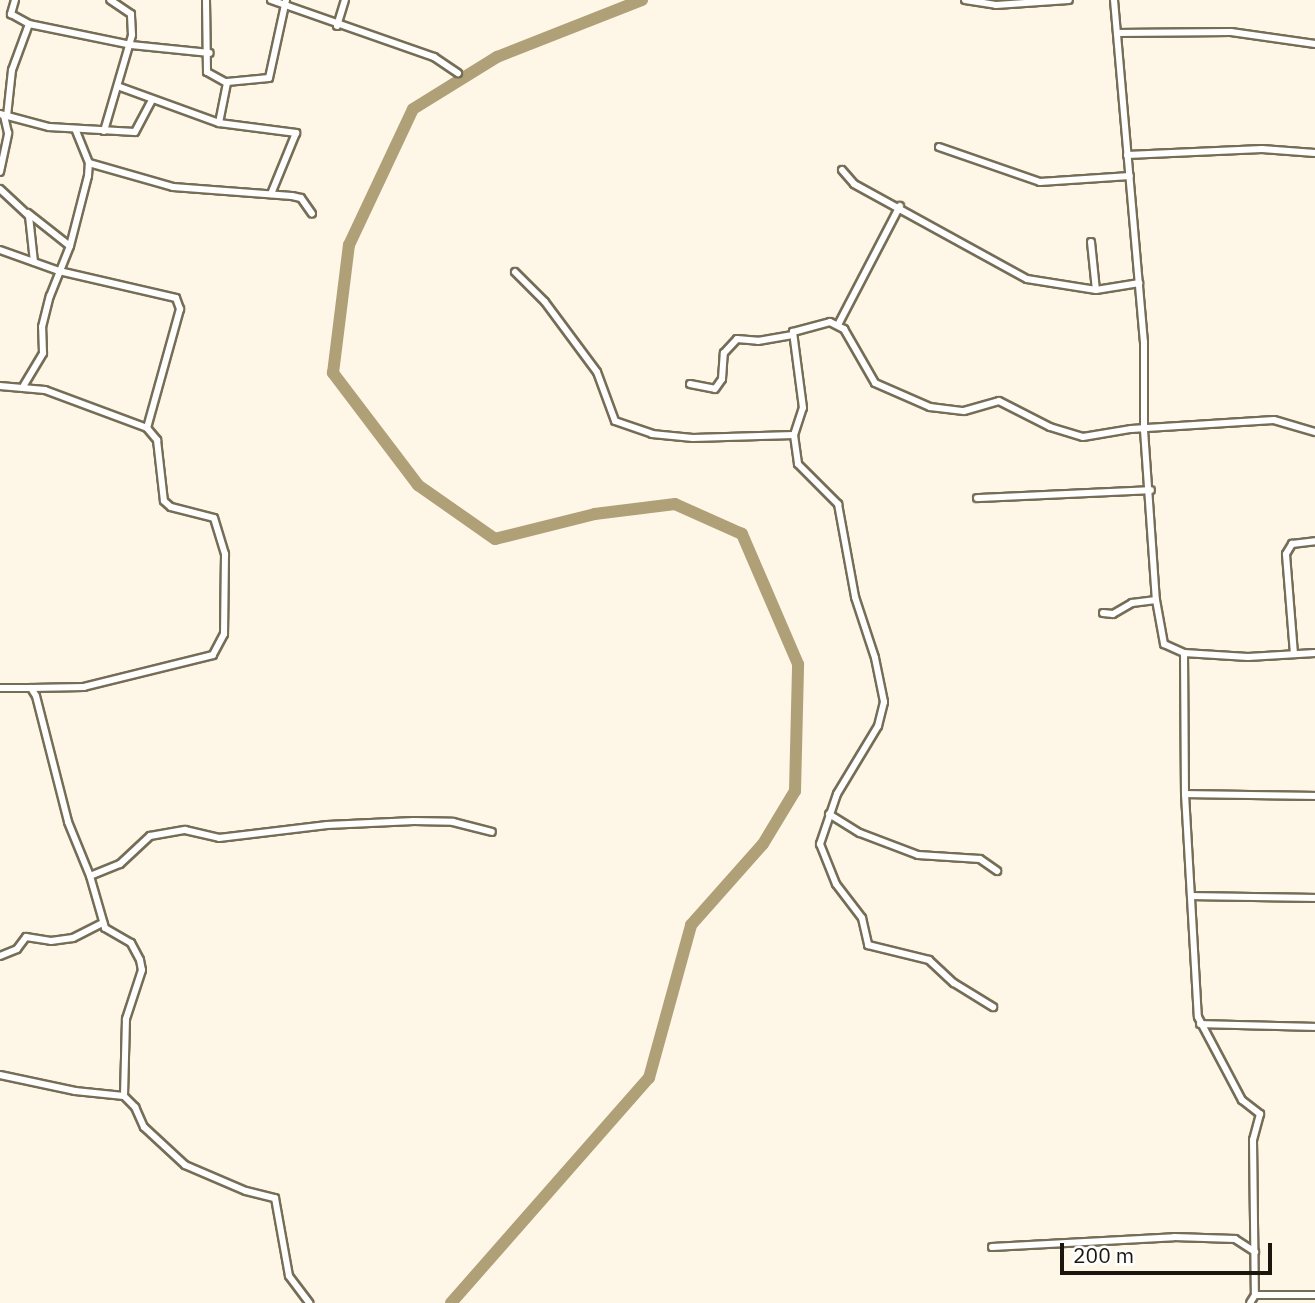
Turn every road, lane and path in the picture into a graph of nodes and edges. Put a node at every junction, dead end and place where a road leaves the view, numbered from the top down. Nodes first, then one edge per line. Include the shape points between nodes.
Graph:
1 (15, 0) edge
2 (110, 0) edge
3 (206, 0) edge
4 (271, 0) edge
5 (345, 0) edge
6 (965, 0) edge
7 (1069, 0) edge
8 (1114, 0) edge
9 (285, 3) edge
10 (29, 24) junction
11 (337, 26) junction
12 (1118, 33) junction
13 (1315, 44) edge
14 (131, 45) junction
15 (210, 53) junction
16 (458, 72) dead end
17 (227, 82) junction
18 (120, 87) junction
19 (152, 100) junction
20 (3, 115) edge
21 (219, 123) junction
22 (76, 130) junction
23 (104, 131) junction
24 (939, 147) dead end
25 (1315, 153) edge
26 (1127, 155) junction
27 (89, 163) junction
28 (1, 168) edge
29 (842, 170) dead end
30 (1130, 176) junction
31 (0, 188) edge
32 (271, 194) junction
33 (900, 206) junction
34 (27, 212) junction
35 (312, 214) dead end
36 (1091, 242) dead end
37 (71, 246) junction
38 (0, 250) edge
39 (34, 262) junction
40 (59, 271) junction
41 (515, 272) dead end
42 (1139, 283) junction
43 (1096, 290) junction
44 (839, 323) junction
45 (792, 335) junction
46 (690, 384) dead end
47 (24, 385) junction
48 (0, 386) edge
49 (147, 428) junction
50 (1144, 430) junction
51 (1315, 432) edge
52 (794, 435) junction
53 (1151, 490) junction
54 (977, 498) dead end
55 (1315, 541) edge
56 (1156, 600) junction
57 (1103, 613) dead end
58 (1184, 653) junction
59 (1315, 653) edge
60 (1294, 654) junction
61 (0, 688) edge
62 (31, 688) junction
63 (1185, 793) junction
64 (1315, 796) edge
65 (829, 814) junction
66 (492, 832) dead end
67 (997, 871) dead end
68 (90, 876) junction
69 (1191, 896) junction
70 (1315, 898) edge
71 (103, 923) junction
72 (0, 956) edge
73 (993, 1007) dead end
74 (1200, 1024) junction
75 (1315, 1027) edge
76 (0, 1075) edge
77 (124, 1096) junction
78 (992, 1247) dead end
79 (1255, 1252) junction
80 (1255, 1295) junction
81 (1315, 1295) edge
82 (309, 1303) edge
83 (1251, 1303) edge

1 - 10 street via 10,15
2 - 14 street via 131,14
3 - 15 street
4 - 9 street
5 - 11 street
6 - 7 street via 996,5
8 - 12 street
9 - 11 street
9 - 17 street via 269,78
10 - 14 street
10 - 20 street via 12,70
11 - 16 street via 435,57
12 - 13 street via 1231,32
12 - 26 street
14 - 15 street
14 - 18 street
15 - 17 street via 207,73
17 - 21 street
18 - 19 street
18 - 23 street
19 - 21 street
19 - 23 street via 137,132
20 - 22 street
20 - 28 street via 8,133
21 - 32 street via 296,133
22 - 23 street
22 - 27 street
24 - 30 street via 1035,181
25 - 26 street via 1262,149
26 - 30 street
27 - 32 street via 173,187
27 - 37 street
29 - 33 street via 851,182
30 - 42 street
31 - 34 street
32 - 35 street via 301,198
33 - 43 street via 1027,279
33 - 44 street
34 - 37 street
34 - 39 street
36 - 43 street
37 - 40 street
38 - 39 street
39 - 40 street
40 - 47 street via 42,327 43,353
40 - 49 street via 173,296 179,302 157,404
41 - 52 street via 545,302 594,368 618,424 652,434 693,438
42 - 43 street
42 - 50 street
44 - 45 street via 823,323
44 - 50 street via 875,383 911,402 964,411 999,401 1050,427 1083,437
45 - 46 street via 757,342 737,339 724,353 722,379 715,389
45 - 52 street via 803,408
47 - 48 street
47 - 49 street
49 - 62 street via 157,440 164,501 170,508 214,518 218,525 226,578 220,647 213,655 84,687
50 - 51 street via 1274,420
50 - 53 street
52 - 65 street via 798,464 838,504 855,597 876,658 884,702 882,718 845,777
53 - 54 street
53 - 56 street
55 - 60 street via 1292,544 1286,554
56 - 57 street via 1132,603 1114,614
56 - 58 street via 1164,644
58 - 60 street
58 - 63 street
59 - 60 street
61 - 62 street
62 - 68 street via 40,705 68,822
63 - 64 street
63 - 69 street
65 - 67 street via 860,833 918,855 981,859
65 - 73 street via 819,842 836,884 862,918 866,942 929,960 960,988
66 - 68 street via 453,822 414,821 327,825 228,838 185,830 150,836 120,864
68 - 71 street
69 - 70 street
69 - 74 street
71 - 72 street via 73,938 26,937 17,949
71 - 77 street via 106,931 131,943 142,970 126,1019
74 - 75 street
74 - 79 street via 1242,1100 1260,1114 1253,1140
76 - 77 street
77 - 82 street via 146,1130 186,1165 246,1191 275,1198 289,1276
78 - 79 street via 1174,1237 1235,1239
79 - 80 street
80 - 81 street
80 - 83 street

